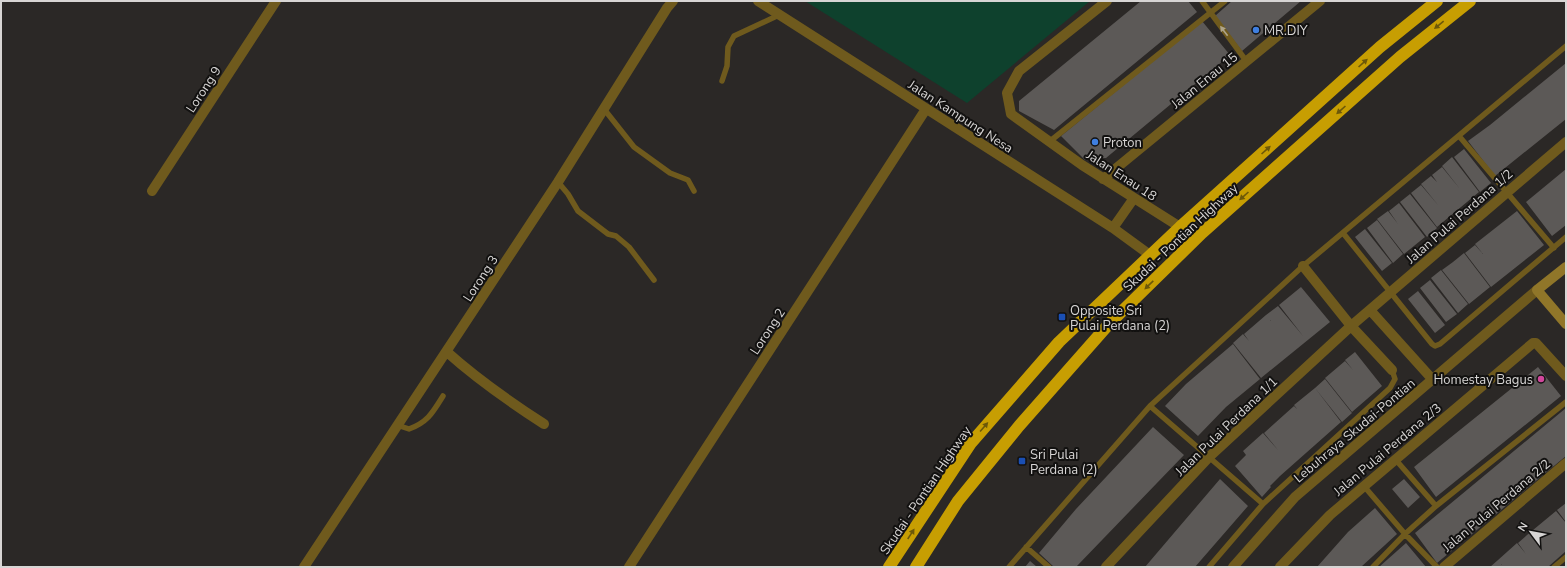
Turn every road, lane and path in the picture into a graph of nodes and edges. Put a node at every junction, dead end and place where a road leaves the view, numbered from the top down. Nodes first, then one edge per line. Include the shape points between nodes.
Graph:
1 (276, 1) edge
2 (673, 1) edge
3 (758, 1) edge
4 (1107, 1) edge
5 (1202, 1) edge
6 (1225, 1) edge
7 (1320, 1) edge
8 (1437, 1) edge
9 (1470, 1) edge
10 (1211, 13) junction
11 (779, 15) junction
12 (1566, 46) edge
13 (1247, 62) junction
14 (722, 81) dead end
15 (604, 109) junction
16 (926, 109) junction
17 (1459, 136) junction
18 (1049, 142) junction
19 (1566, 142) edge
20 (1103, 179) junction
21 (558, 182) junction
22 (152, 191) dead end
23 (694, 191) dead end
24 (1506, 193) junction
25 (1134, 198) junction
26 (1180, 227) junction
27 (1113, 228) junction
28 (1343, 233) junction
29 (1566, 237) edge
30 (1554, 248) junction
31 (1150, 254) junction
32 (1303, 266) junction
33 (1566, 267) edge
34 (654, 280) dead end
35 (1537, 290) junction
36 (1390, 293) junction
37 (1370, 310) junction
38 (1566, 324) edge
39 (1351, 326) junction
40 (447, 352) junction
41 (1392, 370) joint
42 (1566, 376) edge
43 (1433, 380) junction
44 (443, 396) dead end
45 (1566, 402) edge
46 (1150, 406) junction
47 (397, 424) junction
48 (544, 424) dead end
49 (1209, 457) junction
50 (1395, 459) junction
51 (1566, 463) edge
52 (1363, 485) junction
53 (1263, 504) junction
54 (1436, 506) junction
55 (1405, 534) junction
56 (1026, 547) junction
57 (1566, 557) edge
58 (304, 567) edge
59 (629, 567) edge
60 (889, 567) edge
61 (916, 567) edge
62 (1009, 567) edge
63 (1049, 567) edge
64 (1106, 567) edge
65 (1209, 567) edge
66 (1234, 567) edge
67 (1280, 567) edge
68 (1373, 567) edge
69 (1437, 567) edge
70 (1444, 567) edge
71 (1554, 567) edge

1 - 22 street, Lorong 9
2 - 15 street, Lorong 3
3 - 11 street, Jalan Kampung Nesa
4 - 18 street, Jalan Enau 18 via 1019,71 1007,93 1011,114
5 - 10 lane
6 - 10 lane
7 - 13 street, Jalan Enau 15
26 -> 8 highway, Skudai - Pontian Highway via 1380,47
9 -> 61 highway, Skudai - Pontian Highway via 1400,57 1214,223 1108,325 1019,426 958,501
13 -> 10 lane
10 - 18 lane
11 - 14 lane via 734,36 728,47 727,66
11 - 16 street, Jalan Kampung Nesa
12 - 17 lane
13 - 20 street, Jalan Enau 15
15 - 21 street, Lorong 3
15 - 23 lane via 634,147 670,173 688,180
16 - 27 street, Jalan Kampung Nesa
16 - 59 street, Lorong 2
17 - 24 lane
17 - 28 lane
18 - 20 street, Jalan Enau 18
19 - 24 street, Jalan Pulai Perdana 1/2
20 - 25 street, Jalan Enau 18
21 - 34 lane via 578,211 629,247
21 - 40 street, Lorong 3
24 - 30 lane
24 - 36 street, Jalan Pulai Perdana 1/2
25 - 26 street, Jalan Enau 18
25 - 27 street
26 - 31 highway, Skudai - Pontian Highway
27 - 31 street, Jalan Kampung Nesa
28 - 32 lane
28 - 36 lane
29 - 30 lane
30 - 36 lane via 1435,346
60 -> 31 highway, Skudai - Pontian Highway via 971,443 1059,342
32 - 39 street
32 - 46 lane
33 - 35 street
35 - 38 street
35 - 43 street, Lebuhraya Skudai-Pontian
36 - 37 street, Jalan Pulai Perdana 1/2
37 - 39 street, Jalan Pulai Perdana 1/1
37 - 43 street
39 - 41 street
39 - 49 street, Jalan Pulai Perdana 1/1
40 - 47 street, Lorong 3
40 - 48 street via 505,398
41 - 53 lane via 1395,380 1390,388
42 - 50 street, Jalan Pulai Perdana 2/3 via 1533,342
43 - 66 street, Lebuhraya Skudai-Pontian via 1295,497
44 - 47 lane via 430,417 418,426 409,429
45 - 54 lane
46 - 49 lane
46 - 56 lane
47 - 58 street, Lorong 3
49 - 53 lane
49 - 64 street, Jalan Pulai Perdana 1/1
50 - 52 street, Jalan Pulai Perdana 2/3
50 - 54 lane
51 - 70 street, Jalan Pulai Perdana 2/2
52 - 55 lane
52 - 67 street, Jalan Pulai Perdana 2/3
53 - 65 lane
54 - 55 lane
55 - 68 lane
55 - 69 lane
56 - 62 lane
56 - 63 lane
57 - 71 lane

